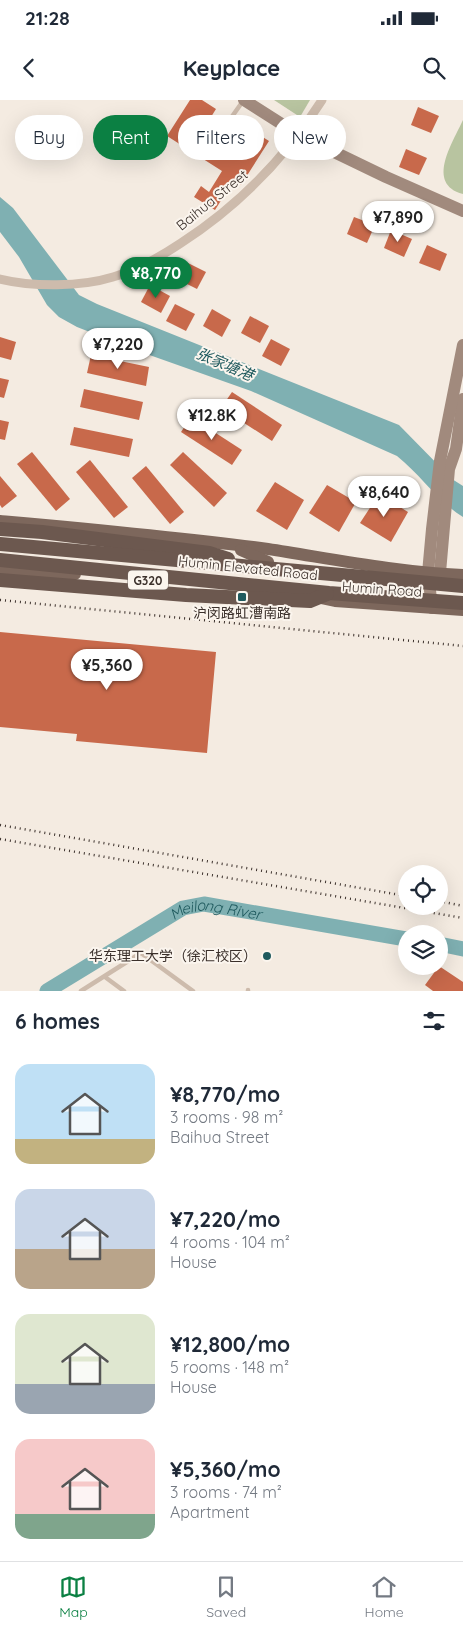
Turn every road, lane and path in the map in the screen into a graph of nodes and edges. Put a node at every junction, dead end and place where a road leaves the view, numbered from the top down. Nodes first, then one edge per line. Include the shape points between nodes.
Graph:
1 (244, 100) edge
2 (322, 100) edge
3 (233, 115) edge
4 (312, 115) edge
5 (274, 119) edge
6 (346, 157) edge
7 (276, 160) edge
8 (463, 211) edge
9 (0, 279) edge
10 (463, 345) edge
11 (463, 399) edge
12 (463, 435) edge
13 (456, 448) junction
14 (445, 465) junction
15 (0, 521) edge
16 (0, 530) edge
17 (0, 542) edge
18 (227, 545) junction
19 (0, 560) edge
20 (268, 562) junction
21 (360, 564) junction
22 (250, 566) junction
23 (301, 566) junction
24 (0, 568) edge
25 (463, 575) edge
26 (434, 577) junction
27 (0, 580) edge
28 (463, 584) edge
29 (329, 593) junction
30 (433, 600) junction
31 (463, 601) edge
32 (463, 610) edge
33 (141, 954) junction
34 (104, 977) junction
35 (81, 991) edge
36 (124, 991) edge
37 (193, 991) edge

1 - 3 lane
1 - 5 main road
2 - 4 street, Baihua Street
6 - 8 main road
7 - 9 street, Baihua Street via 244,195 196,233 132,270 83,283 29,285
10 - 14 main road
11 - 13 main road
12 - 13 lane
13 - 14 main road
14 - 26 main road
15 - 18 main road, Humin Road / G320
16 - 22 highway, bridge via 42,532 209,553
17 - 20 main road, Humin Road / G320
17 - 22 highway, Humin Elevated Road, bridge
18 - 20 main road
18 - 21 main road, Humin Road / G320
19 - 29 highway, Humin Elevated Road, bridge
20 - 23 main road, Humin Road / G320
21 - 23 main road, Humin Road / G320
21 - 26 main road, Humin Road / G320
22 - 28 highway, Humin Elevated Road, bridge
23 - 26 main road, Humin Road / G320
24 - 30 main road, G320 via 295,594 336,591
25 - 26 main road, Humin Road / G320
26 - 28 main road, Humin Road / G320
26 - 30 main road
27 - 29 highway, bridge via 310,601
29 - 31 highway, Humin Elevated Road, bridge
30 - 31 main road
30 - 32 main road, Humin Road
33 - 34 lane
33 - 35 lane
33 - 37 lane
34 - 35 lane
34 - 36 lane

